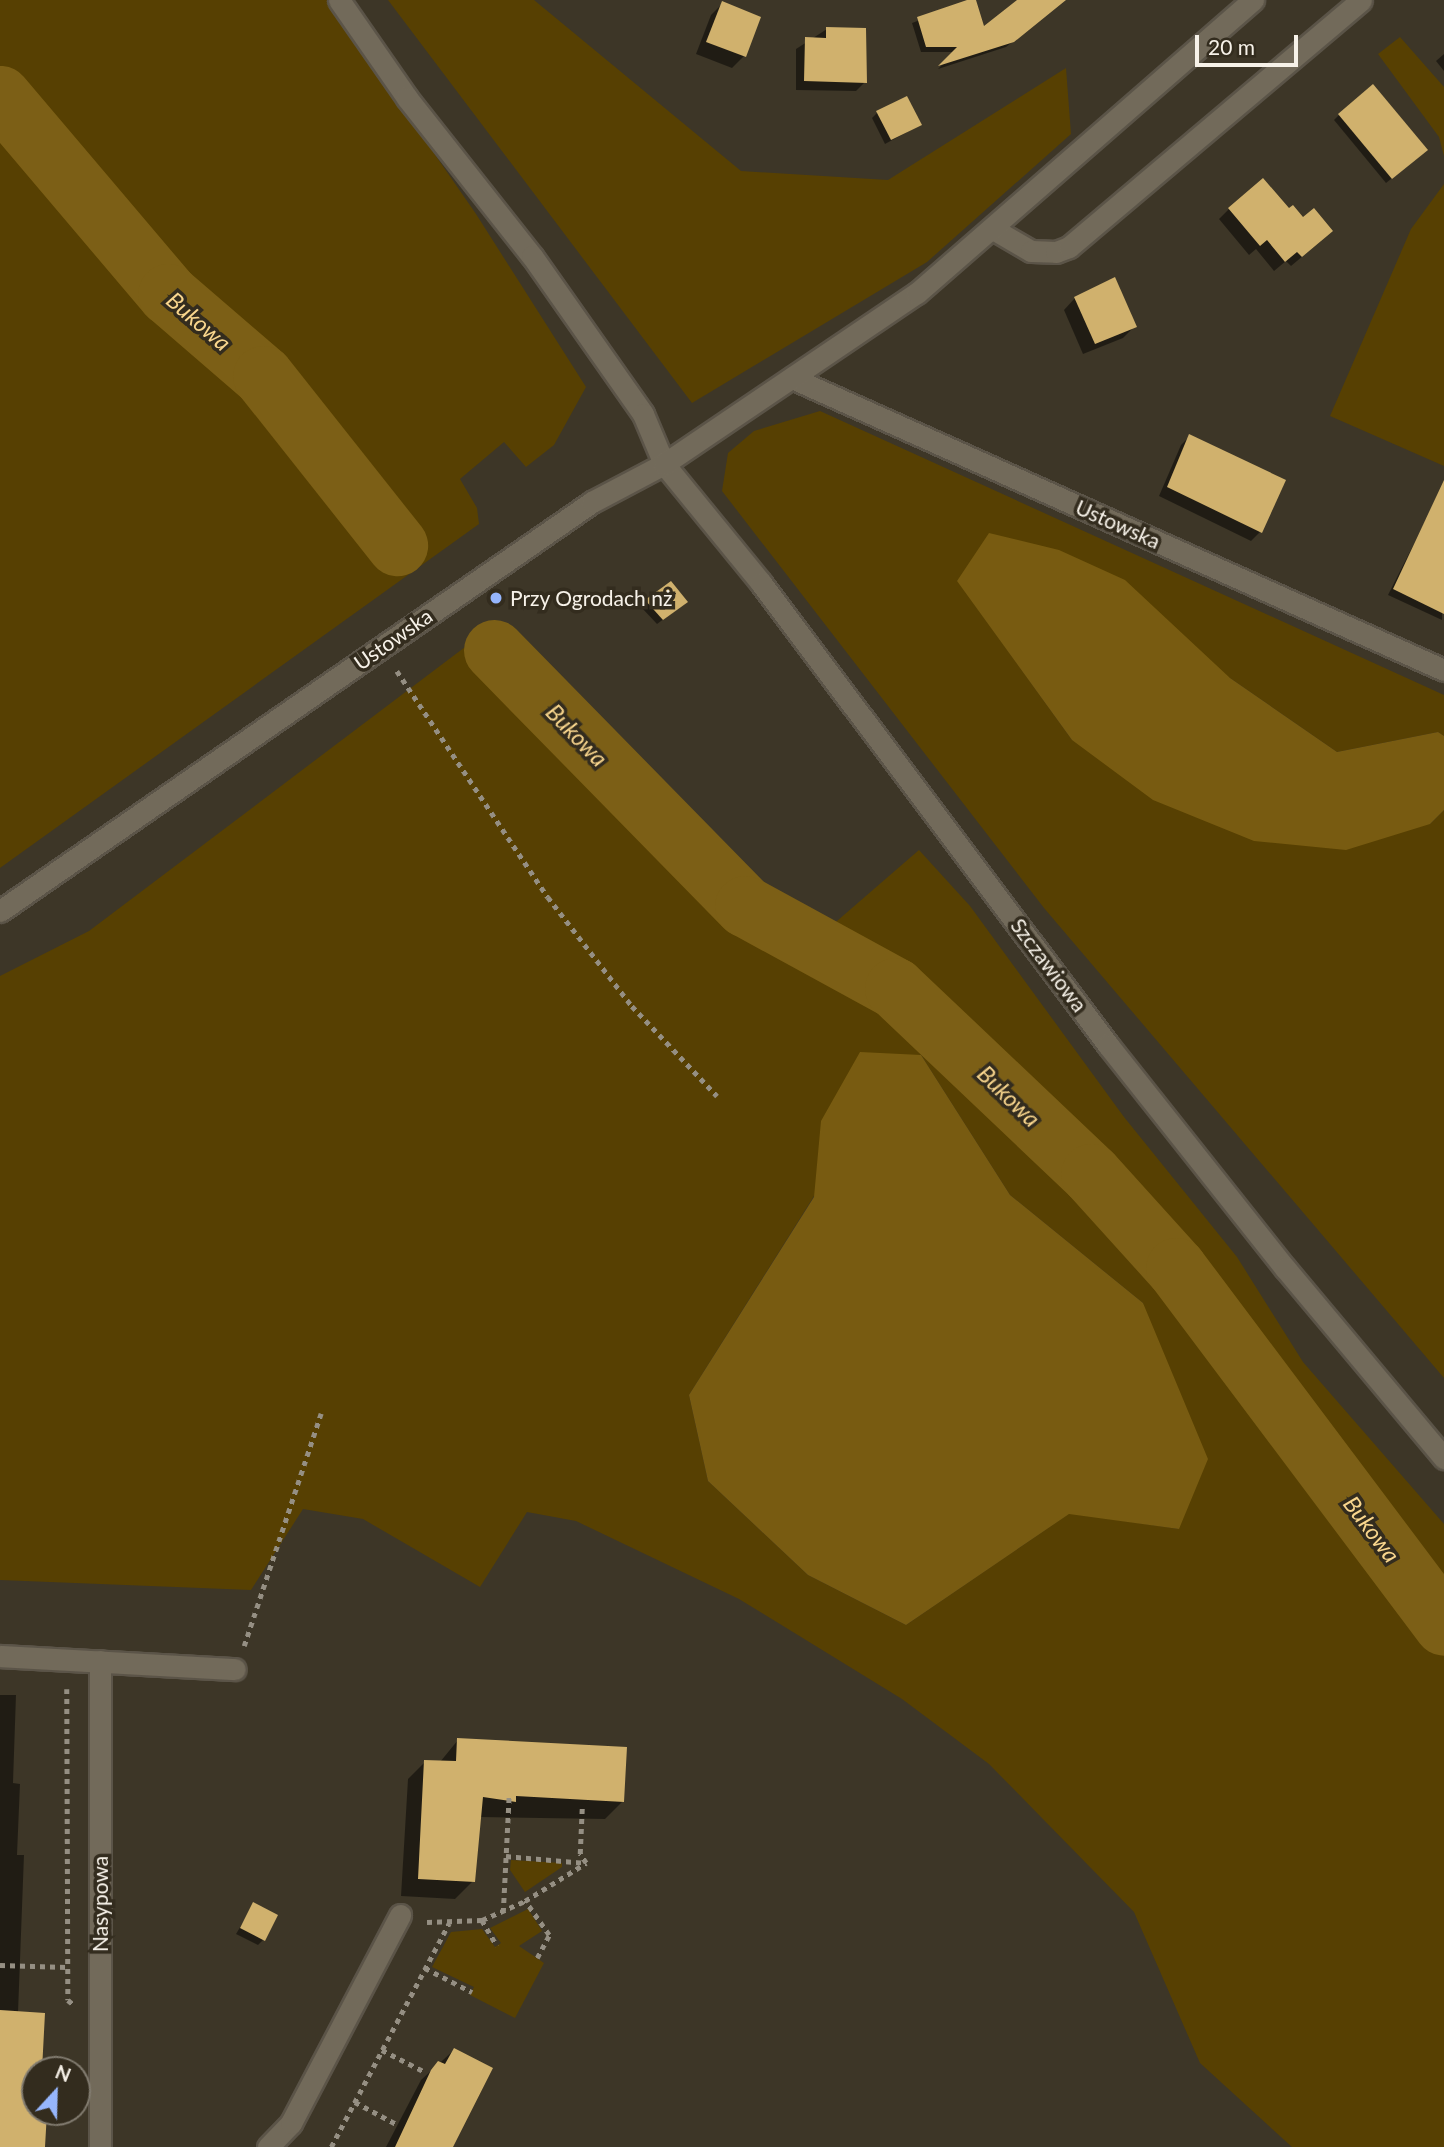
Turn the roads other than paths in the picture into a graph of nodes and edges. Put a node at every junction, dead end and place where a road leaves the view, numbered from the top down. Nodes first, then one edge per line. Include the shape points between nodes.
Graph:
1 (339, 0) edge
2 (1253, 0) edge
3 (1361, 0) edge
4 (993, 229) junction
5 (792, 378) junction
6 (664, 464) junction
7 (1444, 670) edge
8 (0, 911) edge
9 (1444, 1458) edge
10 (0, 1657) edge
11 (100, 1661) junction
12 (235, 1669) road end
13 (399, 1917) road end
14 (100, 2147) edge
15 (268, 2147) edge

1 - 6 street, Szczawiowa via 407,98 532,256 643,414
2 - 4 street, Ustowska
3 - 4 street via 1069,247 1056,252 1031,251
4 - 5 street, Ustowska via 917,293
5 - 6 street, Ustowska via 696,438
5 - 7 street, Ustowska
6 - 8 street, Ustowska via 583,507
6 - 9 street, Szczawiowa via 761,583 1108,1045
10 - 11 street
11 - 12 street
11 - 14 street, Nasypowa
13 - 15 street via 292,2123

